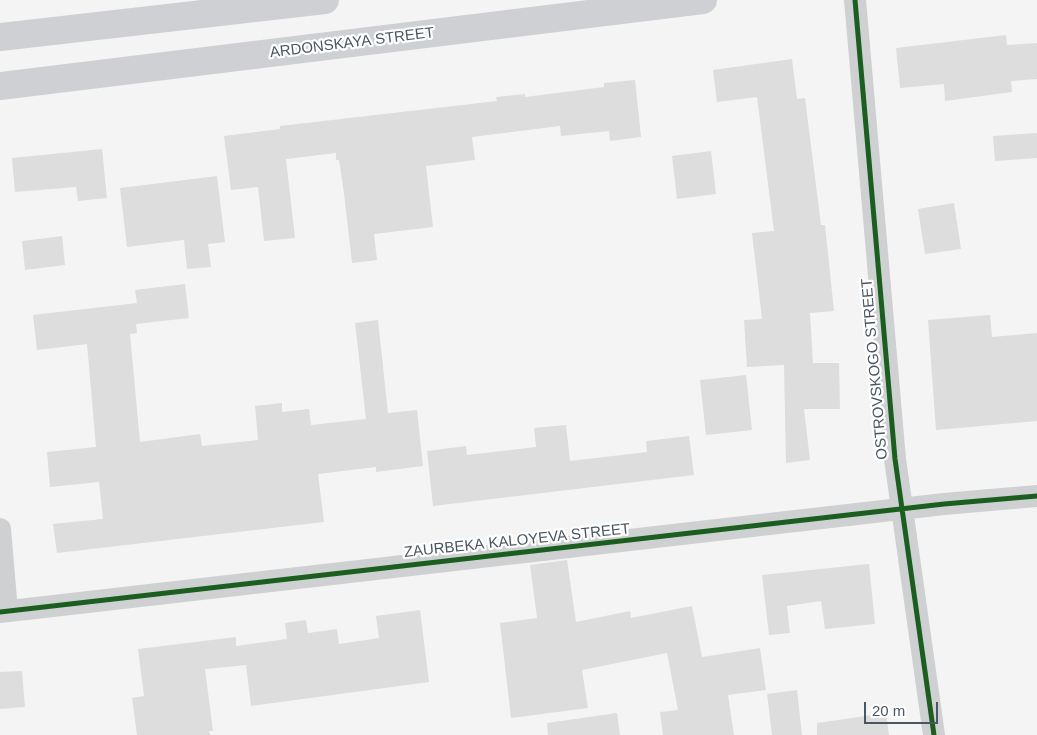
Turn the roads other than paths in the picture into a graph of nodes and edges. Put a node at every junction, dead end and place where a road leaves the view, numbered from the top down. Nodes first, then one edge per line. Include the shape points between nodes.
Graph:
1 (325, 0) edge
2 (704, 0) edge
3 (856, 0) edge
4 (0, 38) edge
5 (0, 86) edge
6 (1037, 496) edge
7 (902, 509) junction
8 (0, 529) edge
9 (4, 611) edge
10 (934, 735) edge

1 - 4 main road
2 - 5 main road, ARDONSKAYA STREET
3 - 7 street, OSTROVSKOGO STREET
6 - 7 street, ZAURBEKA KALOYEVA STREET
7 - 9 street, ZAURBEKA KALOYEVA STREET
7 - 10 street, OSTROVSKOGO STREET
8 - 9 street

